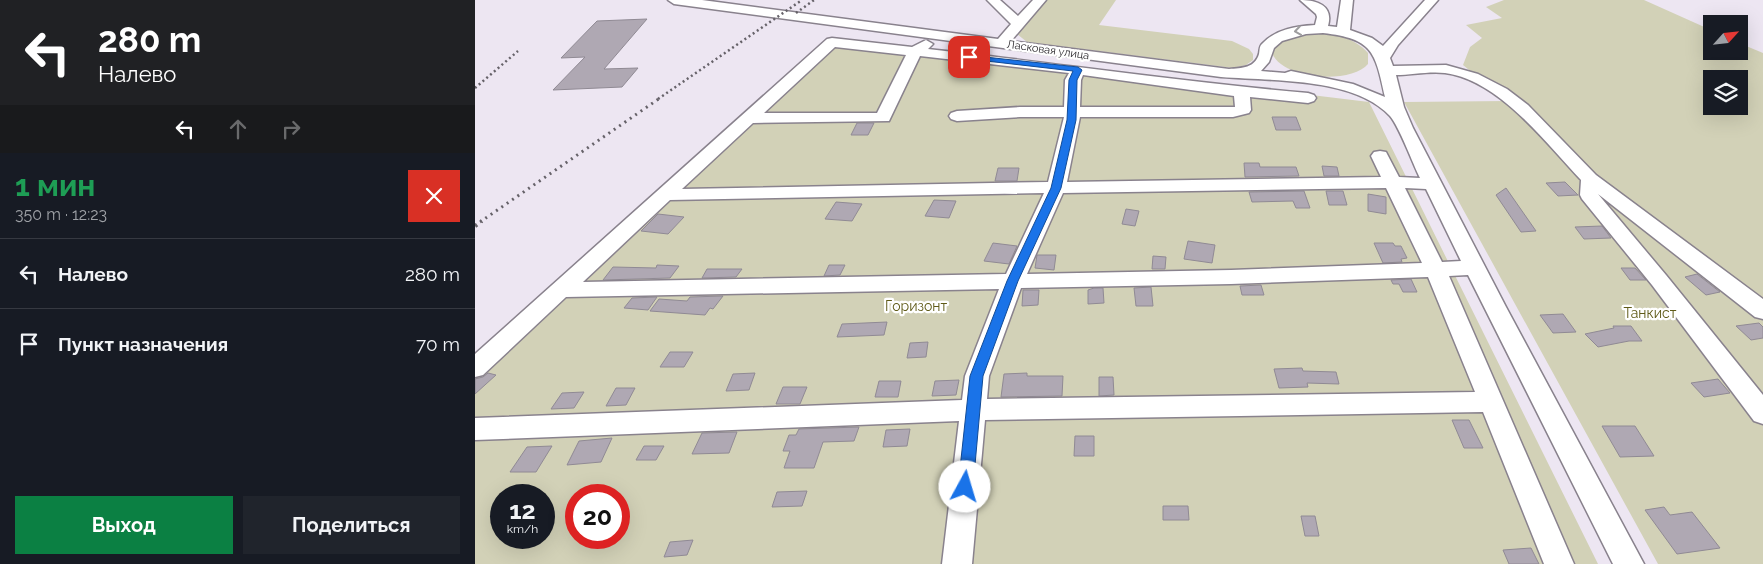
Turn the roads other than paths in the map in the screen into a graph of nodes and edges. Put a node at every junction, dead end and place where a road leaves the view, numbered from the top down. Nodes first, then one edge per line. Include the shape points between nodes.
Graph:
1 (674, 0) edge
2 (993, 0) edge
3 (1040, 0) edge
4 (1306, 0) edge
5 (1337, 0) edge
6 (1347, 0) edge
7 (1432, 0) edge
8 (1019, 24) junction
9 (1337, 32) junction
10 (1402, 34) junction
11 (939, 36) junction
12 (1002, 43) junction
13 (915, 51) junction
14 (1266, 55) junction
15 (1385, 64) junction
16 (1078, 70) junction
17 (1221, 73) junction
18 (1303, 79) junction
19 (1330, 83) junction
20 (1243, 92) junction
21 (1285, 96) junction
22 (1308, 98) dead end
23 (1072, 112) junction
24 (1398, 115) junction
25 (957, 116) dead end
26 (748, 118) junction
27 (1380, 156) dead end
28 (1590, 179) junction
29 (1393, 182) junction
30 (1432, 184) junction
31 (1056, 188) junction
32 (663, 196) junction
33 (1435, 268) junction
34 (1476, 268) junction
35 (1013, 281) junction
36 (562, 290) junction
37 (1763, 312) edge
38 (475, 368) edge
39 (1491, 402) junction
40 (973, 410) junction
41 (1763, 414) edge
42 (475, 429) edge
43 (957, 564) edge
44 (1559, 564) edge
45 (1629, 564) edge

1 - 11 street, Ласковая улица
2 - 8 street
3 - 8 street
4 - 9 street via 1322,12
5 - 9 street
6 - 9 street
7 - 10 street
8 - 12 street
9 - 10 street via 1385,37
9 -> 14 street via 1287,32 1274,38 1267,46
9 - 15 street via 1373,45
10 - 15 street via 1392,42
11 - 12 street, Ласковая улица
11 - 13 street
12 - 17 street, Ласковая улица
13 - 16 street
13 - 26 street via 832,42
13 - 26 street via 883,118
14 - 17 street via 1261,65 1253,70
14 - 18 street via 1274,66
15 - 19 street via 1373,77 1359,82
15 - 24 street
15 - 28 street via 1460,72 1501,92 1521,108
16 - 20 street
16 - 23 street via 1073,80
17 - 18 street, Ласковая улица
18 - 19 street
18 - 21 street via 1293,85
19 - 24 street via 1368,92 1387,102
20 - 21 street
20 - 23 street via 1243,110 1233,112
21 - 22 street
23 - 25 street
23 - 31 street
24 - 30 street
26 - 32 street
27 - 29 street
28 - 37 street
28 - 41 street via 1589,195
29 - 30 street
29 - 31 street
29 - 33 street
30 - 34 street
31 - 32 street
31 - 35 street
32 - 36 street
33 - 34 street
33 - 35 street via 1231,277
33 - 39 street
34 - 45 street
35 - 36 street
35 - 40 street via 977,376
36 - 38 street
39 - 40 street
39 - 44 street
40 - 42 street
40 - 43 street

